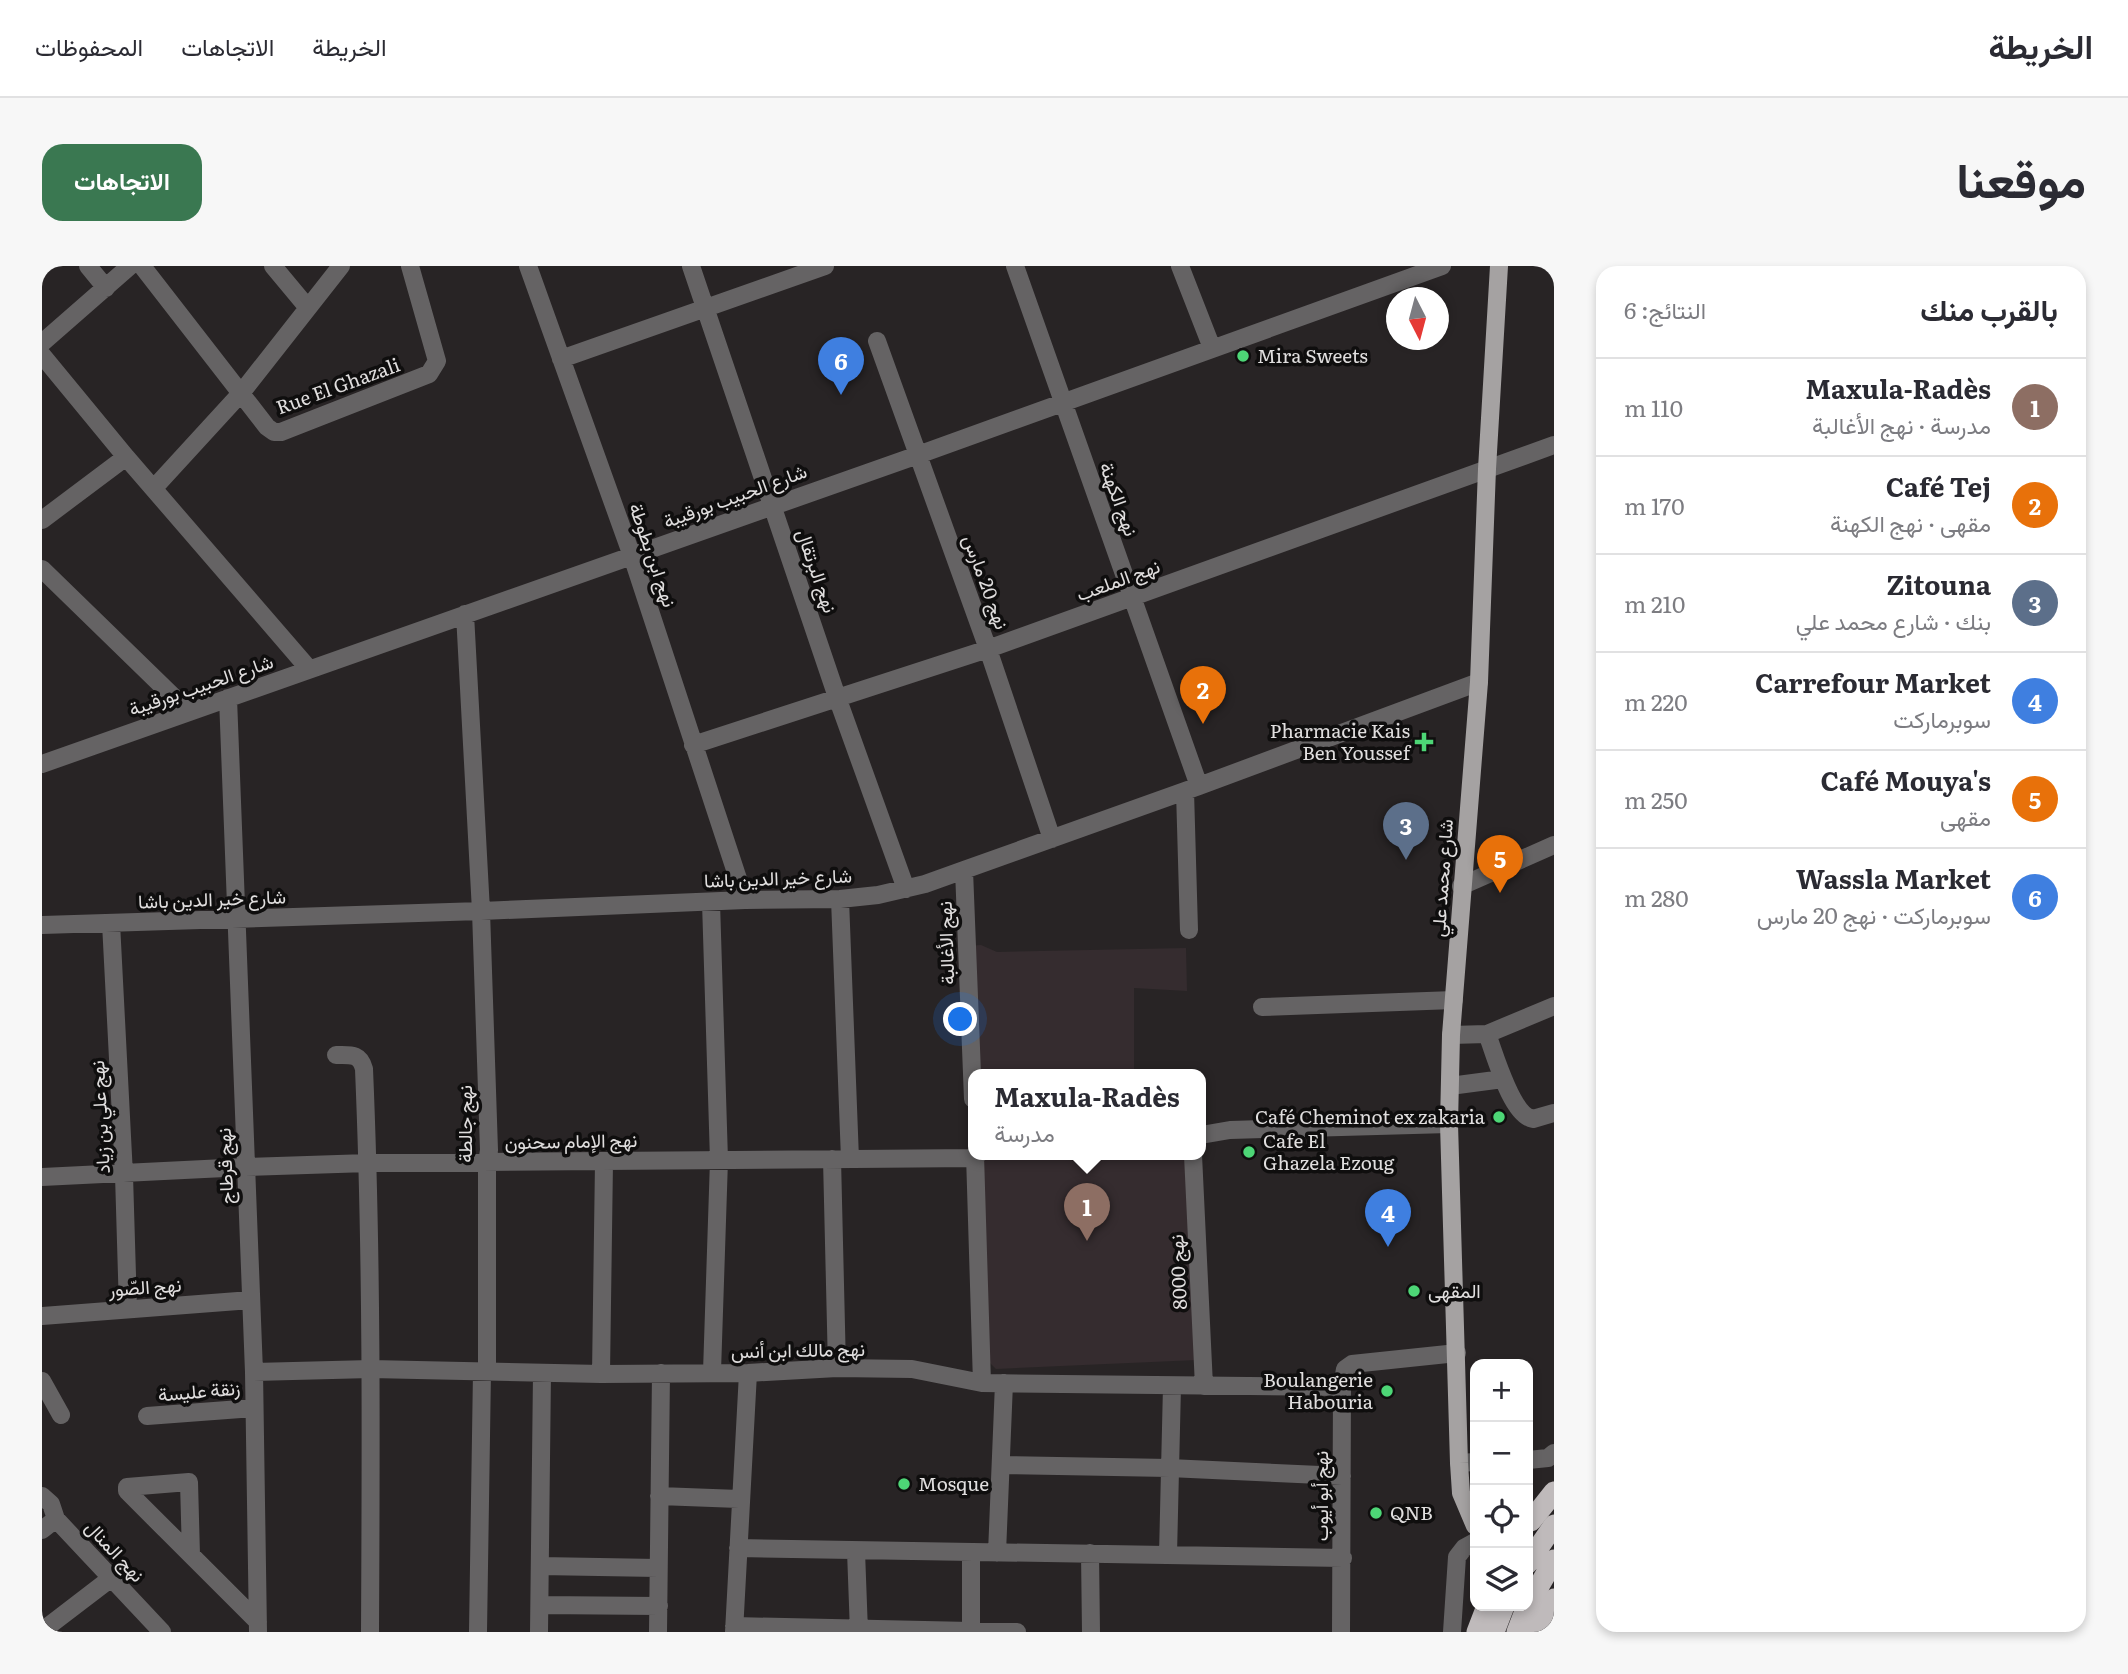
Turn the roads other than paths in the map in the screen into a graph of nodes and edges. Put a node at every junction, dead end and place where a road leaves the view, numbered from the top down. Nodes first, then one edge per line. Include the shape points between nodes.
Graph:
1 (88, 266) edge
2 (130, 266) edge
3 (142, 266) edge
4 (273, 266) edge
5 (341, 266) edge
6 (410, 266) edge
7 (528, 266) edge
8 (691, 266) edge
9 (825, 266) edge
10 (1015, 266) edge
11 (1180, 266) edge
12 (1441, 266) edge
13 (1499, 266) edge
14 (106, 288) junction
15 (308, 307) junction
16 (706, 309) junction
17 (877, 341) dead end
18 (43, 344) edge
19 (1212, 348) junction
20 (561, 359) junction
21 (242, 392) junction
22 (1062, 402) junction
23 (1554, 445) edge
24 (918, 455) junction
25 (126, 457) junction
26 (1487, 468) junction
27 (154, 488) junction
28 (772, 505) junction
29 (42, 520) edge
30 (632, 556) junction
31 (42, 569) edge
32 (1133, 598) junction
33 (465, 614) junction
34 (988, 649) junction
35 (309, 669) junction
36 (1479, 681) junction
37 (837, 697) junction
38 (228, 698) junction
39 (189, 712) junction
40 (693, 745) junction
41 (42, 764) edge
42 (1192, 788) junction
43 (1052, 839) junction
44 (1554, 845) edge
45 (964, 870) junction
46 (1461, 886) junction
47 (906, 889) junction
48 (840, 899) junction
49 (745, 900) junction
50 (710, 902) junction
51 (481, 911) junction
52 (237, 920) junction
53 (111, 923) junction
54 (42, 925) edge
55 (1189, 930) dead end
56 (1454, 1000) junction
57 (1554, 1006) edge
58 (1262, 1007) dead end
59 (1487, 1034) junction
60 (1451, 1035) junction
61 (336, 1055) dead end
62 (972, 1069) edge
63 (1503, 1079) junction
64 (1450, 1086) junction
65 (1554, 1113) edge
66 (1449, 1124) junction
67 (1206, 1134) edge
68 (968, 1157) edge
69 (841, 1159) junction
70 (719, 1160) junction
71 (976, 1160) edge
72 (1193, 1160) edge
73 (604, 1161) junction
74 (368, 1163) junction
75 (487, 1163) junction
76 (245, 1167) junction
77 (124, 1175) junction
78 (42, 1177) edge
79 (251, 1300) junction
80 (128, 1310) junction
81 (42, 1316) edge
82 (1457, 1353) junction
83 (837, 1368) junction
84 (371, 1369) junction
85 (482, 1371) junction
86 (254, 1372) junction
87 (712, 1372) junction
88 (542, 1373) junction
89 (661, 1373) junction
90 (747, 1373) junction
91 (601, 1374) junction
92 (42, 1381) edge
93 (982, 1383) junction
94 (1004, 1383) junction
95 (1172, 1386) junction
96 (1204, 1386) junction
97 (1342, 1387) junction
98 (254, 1408) junction
99 (61, 1415) dead end
100 (148, 1416) dead end
101 (1554, 1453) edge
102 (1533, 1460) edge
103 (1467, 1463) edge
104 (1000, 1465) junction
105 (1169, 1468) junction
106 (1342, 1476) junction
107 (1554, 1492) edge
108 (42, 1496) edge
109 (659, 1496) junction
110 (1468, 1497) edge
111 (739, 1499) junction
112 (1533, 1517) edge
113 (57, 1519) junction
114 (1533, 1522) edge
115 (1554, 1525) edge
116 (42, 1530) edge
117 (1470, 1545) edge
118 (738, 1548) junction
119 (856, 1551) junction
120 (971, 1552) junction
121 (997, 1553) junction
122 (1090, 1553) junction
123 (191, 1555) junction
124 (1168, 1555) junction
125 (1533, 1556) edge
126 (1343, 1558) junction
127 (1554, 1560) edge
128 (540, 1566) junction
129 (658, 1568) junction
130 (110, 1579) junction
131 (1533, 1596) edge
132 (1554, 1597) edge
133 (1533, 1598) edge
134 (540, 1605) junction
135 (659, 1606) junction
136 (1485, 1611) edge
137 (1502, 1611) edge
138 (1526, 1611) edge
139 (258, 1627) edge
140 (734, 1629) edge
141 (42, 1631) edge
142 (859, 1631) edge
143 (162, 1632) edge
144 (370, 1632) edge
145 (478, 1632) edge
146 (539, 1632) edge
147 (658, 1632) edge
148 (971, 1632) edge
149 (1017, 1632) edge
150 (1091, 1632) edge
151 (1341, 1632) edge
152 (1451, 1632) edge
153 (1477, 1632) edge
154 (1494, 1632) edge
155 (1517, 1632) edge
156 (1534, 1632) edge

1 - 14 street
2 - 14 street
3 - 21 street, Rue El Ghazali
4 - 15 street
5 - 15 street
6 - 21 street, Rue El Ghazali via 437,361 429,374 281,432 267,427
7 - 20 street, نهج ابن بطوطة
8 - 16 street, نهج البرتقال
9 - 16 street
10 - 22 street, نهج الكهنة
11 - 19 street
12 - 19 street, شارع الحبيب بورقيبة
13 - 26 main road, شارع محمد علي
14 - 18 street
15 - 21 street
16 - 20 street
16 - 28 street, نهج البرتقال
17 - 24 street, نهج 20 مارس
18 - 25 street
19 - 22 street, شارع الحبيب بورقيبة
20 - 30 street, نهج ابن بطوطة
21 - 27 street
22 - 24 street, شارع الحبيب بورقيبة
22 - 32 street, نهج الكهنة
23 - 26 street, نهج الملعب
24 - 28 street, شارع الحبيب بورقيبة
24 - 34 street, نهج 20 مارس
25 - 27 street
25 - 29 street
26 - 32 street, نهج الملعب
26 - 36 main road, شارع محمد علي
27 - 35 street
28 - 30 street, شارع الحبيب بورقيبة
28 - 37 street, نهج البرتقال
30 - 33 street, شارع الحبيب بورقيبة
30 - 40 street, نهج ابن بطوطة
31 - 39 street
32 - 34 street, نهج الملعب
32 - 42 street, نهج الكهنة
33 - 35 street, شارع الحبيب بورقيبة
33 - 51 street, نهج جالطة
34 - 37 street, نهج الملعب
34 - 43 street, نهج 20 مارس
35 - 38 street, شارع الحبيب بورقيبة
36 - 42 street, شارع خير الدين باشا
36 - 46 main road, شارع محمد علي
37 - 40 street, نهج الملعب
37 - 47 street, نهج البرتقال
38 - 39 street, شارع الحبيب بورقيبة
38 - 52 street, نهج قرطاج
39 - 41 street, شارع الحبيب بورقيبة
40 - 49 street, نهج ابن بطوطة
42 - 43 street, شارع خير الدين باشا
42 - 55 street, نهج الكهنة
43 - 45 street, شارع خير الدين باشا
44 - 46 street
45 - 47 street, شارع خير الدين باشا
45 - 62 street, نهج الأغالبة
46 - 56 main road, شارع محمد علي
47 - 48 street, شارع خير الدين باشا
48 - 49 street, شارع خير الدين باشا
48 - 69 street
49 - 50 street, شارع خير الدين باشا
50 - 51 street, شارع خير الدين باشا
50 - 70 street
51 - 52 street, شارع خير الدين باشا
51 - 75 street, نهج جالطة
52 - 53 street, شارع خير الدين باشا
52 - 76 street, نهج قرطاج
53 - 54 street, شارع خير الدين باشا
53 - 77 street, نهج علي بن زياد
56 - 58 street
56 - 60 main road, شارع محمد علي
57 - 59 street
59 - 60 street
59 - 63 street
60 - 64 main road, شارع محمد علي
61 - 74 street via 354,1055 362,1064
63 - 64 street
63 - 65 street via 1527,1118
64 - 66 main road, شارع محمد علي
66 - 67 street
66 - 82 main road, شارع محمد علي
68 - 69 street, نهج الإمام سحنون
69 - 70 street, نهج الإمام سحنون
69 - 83 street
70 - 73 street, نهج الإمام سحنون
70 - 87 street
71 - 93 street
72 - 96 street, نهج 8000
73 - 75 street, نهج الإمام سحنون
73 - 91 street
74 - 75 street, نهج الإمام سحنون
74 - 76 street, نهج الإمام سحنون
74 - 84 street
75 - 85 street, نهج جالطة via 487,1367
76 - 77 street, نهج الإمام سحنون
76 - 79 street, نهج قرطاج
77 - 78 street, نهج الإمام سحنون
77 - 80 street, نهج علي بن زياد
79 - 80 street, نهج الصّور
79 - 86 street, نهج قرطاج
80 - 81 street, نهج الصّور
82 - 97 street, نهج أبو أيوب via 1352,1364 1345,1369
82 - 103 main road, شارع محمد علي
83 - 90 street, نهج مالك ابن أنس
83 - 93 street, نهج مالك ابن أنس via 912,1369
84 - 85 street, نهج مالك ابن أنس
84 - 86 street, نهج مالك ابن أنس
84 - 144 street
85 - 88 street, نهج مالك ابن أنس
85 - 145 street, نهج جالطة
86 - 98 street, نهج قرطاج
87 - 89 street, نهج مالك ابن أنس
87 - 90 street, نهج مالك ابن أنس
88 - 91 street, نهج مالك ابن أنس
88 - 128 street
89 - 91 street, نهج مالك ابن أنس
89 - 109 street
90 - 111 street
92 - 99 street
93 - 94 street, نهج مالك ابن أنس
94 - 95 street, نهج مالك ابن أنس
94 - 104 street
95 - 96 street, نهج مالك ابن أنس
95 - 105 street
96 - 97 street, نهج مالك ابن أنس
97 - 106 street, نهج أبو أيوب
98 - 100 street, زنقة عليسة
98 - 139 street, نهج قرطاج
101 - 102 street
103 - 110 main road, شارع محمد علي
104 - 105 street
104 - 121 street
105 - 106 street
105 - 124 street
106 - 126 street, نهج أبو أيوب
107 - 112 highway
108 - 113 street, نهج المنال
109 - 111 street
109 - 129 street
111 - 118 street
113 - 116 street
113 - 130 street, نهج المنال
114 - 115 highway
115 - 125 highway, bridge
117 - 152 street via 1457,1557
118 - 119 street
118 - 140 street
119 - 120 street
119 - 142 street
120 - 121 street
120 - 148 street
121 - 122 street
122 - 124 street
122 - 150 street
123 - 123 street via 127,1491 127,1487 189,1482
123 - 139 street
124 - 126 street
126 - 151 street, نهج أبو أيوب
127 - 131 highway, bridge
128 - 129 street
128 - 134 street
129 - 135 street
130 - 141 street
130 - 143 street, نهج المنال
132 - 133 highway
132 - 156 highway
134 - 135 street
134 - 146 street
135 - 147 street
136 - 153 highway
137 - 154 highway
138 - 155 highway
140 - 142 street
142 - 148 street
148 - 149 street

